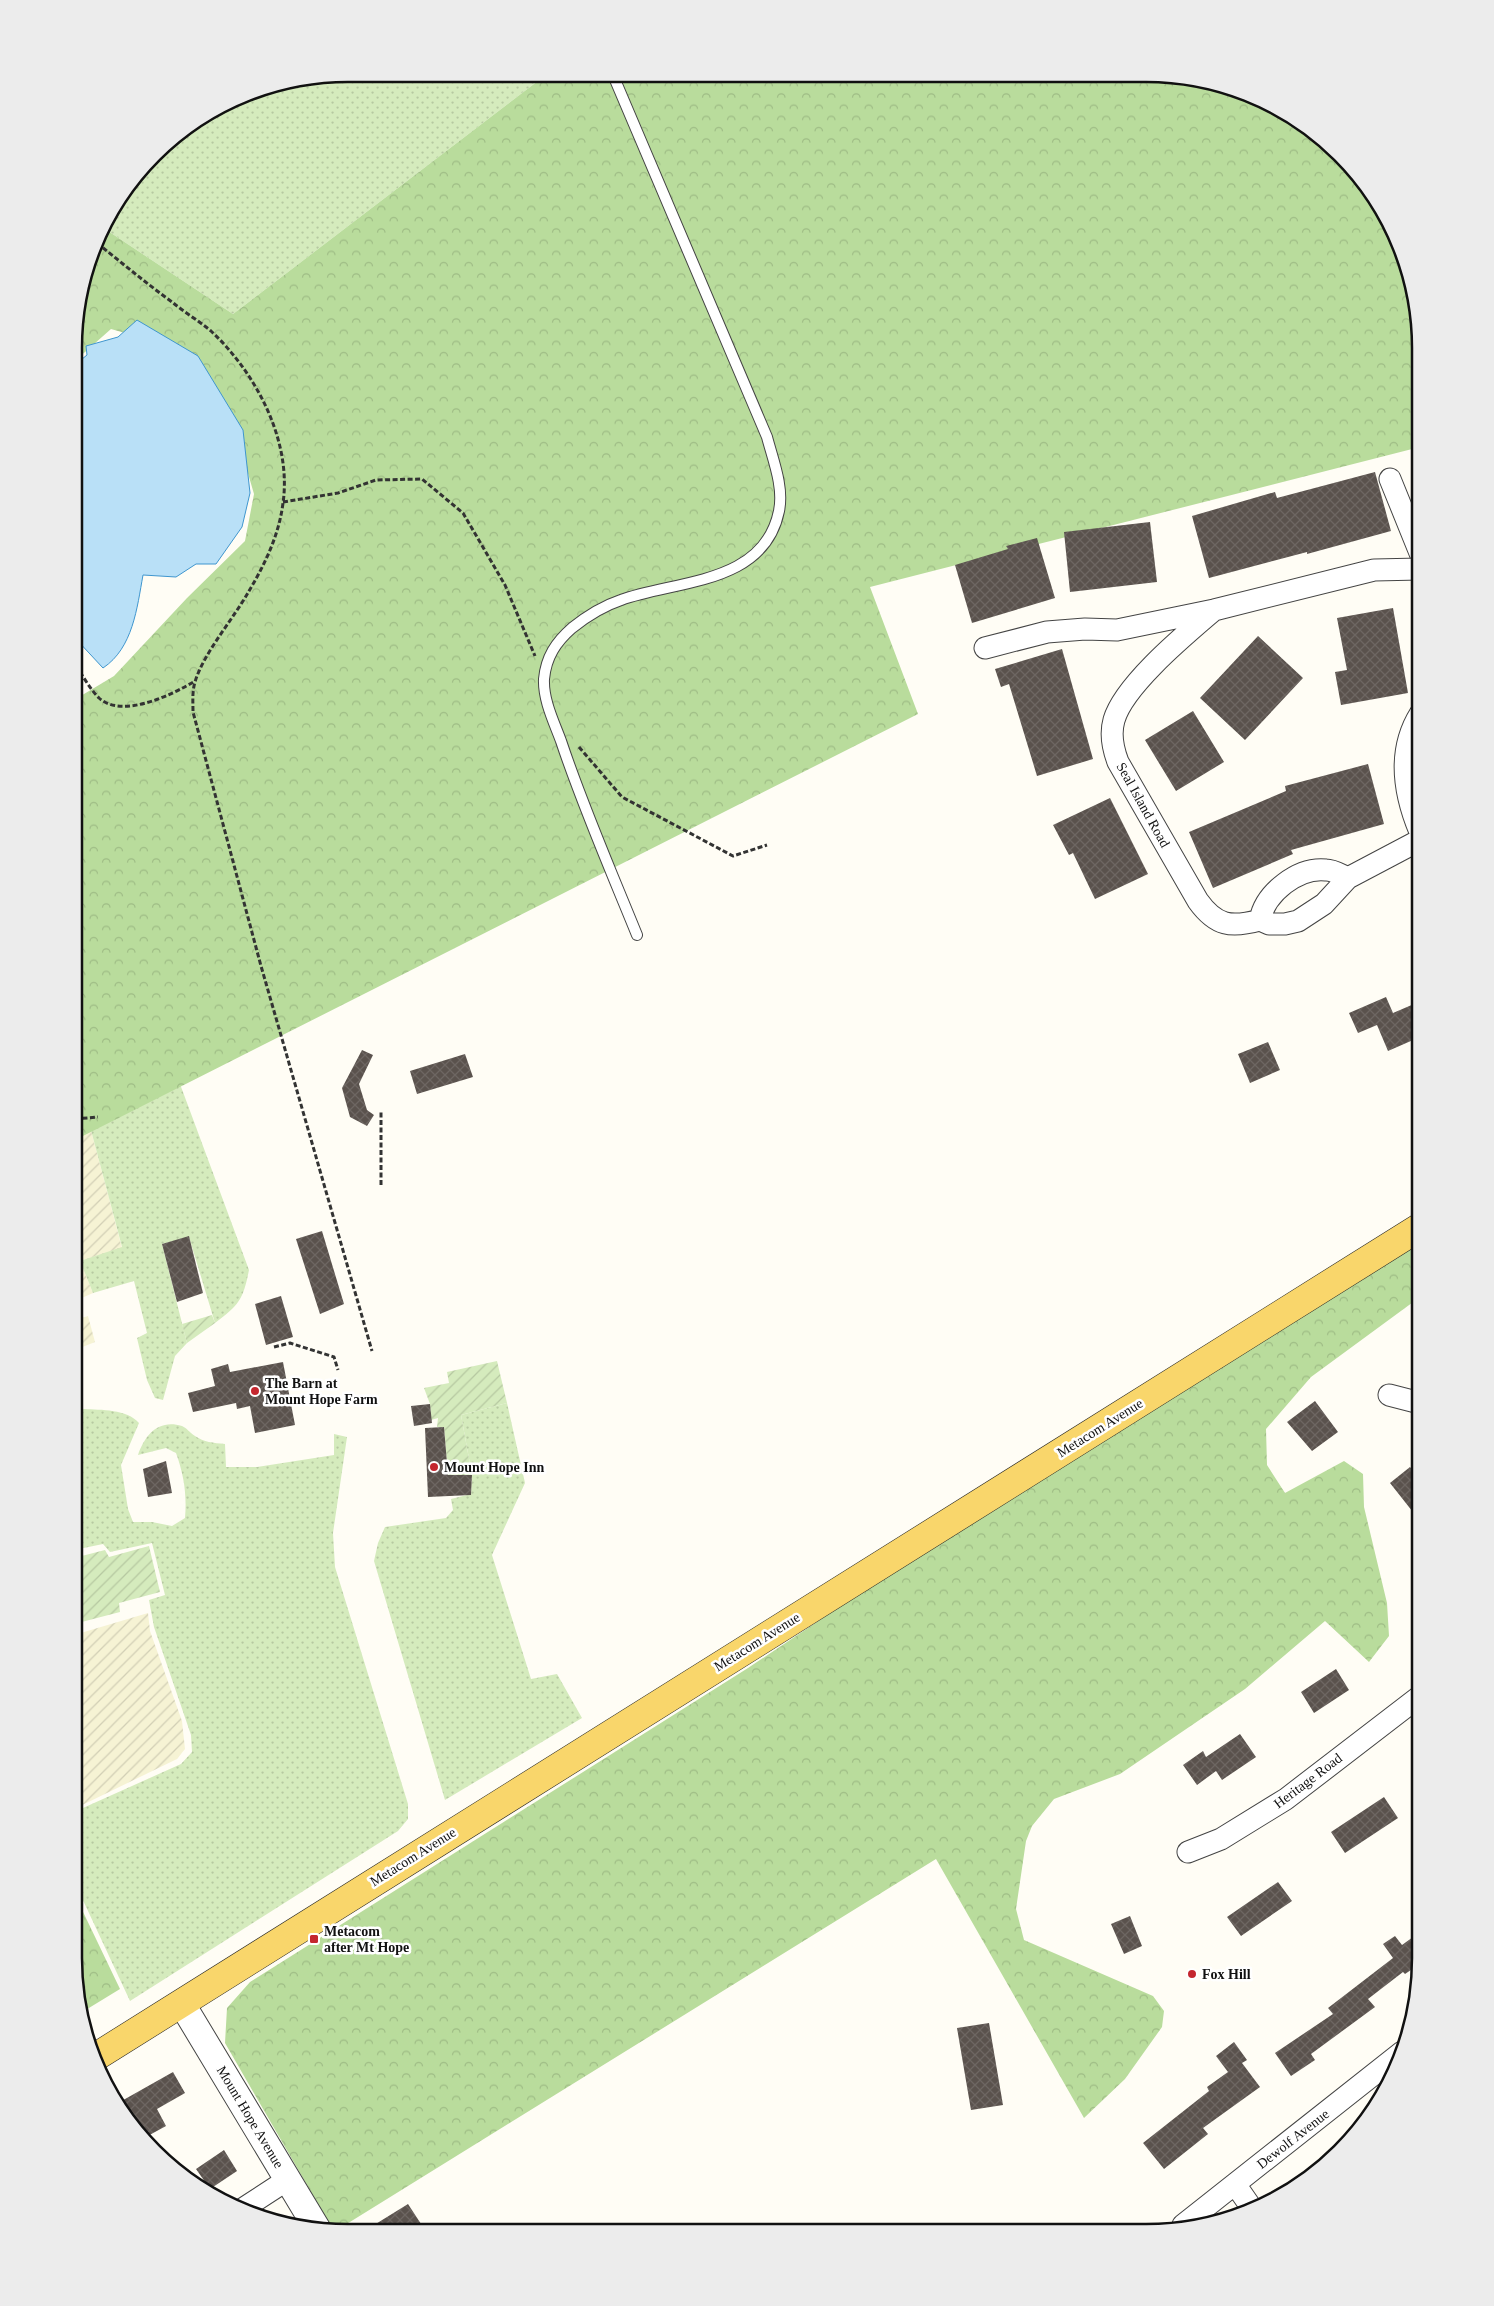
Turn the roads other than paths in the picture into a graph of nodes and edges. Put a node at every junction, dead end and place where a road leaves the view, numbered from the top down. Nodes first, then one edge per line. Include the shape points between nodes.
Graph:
1 (616, 82) edge
2 (1390, 479) dead end
3 (1412, 533) edge
4 (1412, 569) edge
5 (1214, 610) junction
6 (985, 648) dead end
7 (1412, 733) edge
8 (1412, 813) edge
9 (1412, 844) edge
10 (1348, 878) junction
11 (1260, 920) junction
12 (637, 935) dead end
13 (1412, 1232) edge
14 (1390, 1395) dead end
15 (1412, 1401) edge
16 (1412, 1702) edge
17 (1188, 1852) dead end
18 (182, 2004) junction
19 (101, 2054) edge
20 (1381, 2078) edge
21 (287, 2180) junction
22 (1235, 2184) junction
23 (1248, 2203) edge
24 (250, 2204) edge
25 (1190, 2219) edge
26 (312, 2221) edge

1 - 12 lane via 767,437 778,481 779,510 772,530 746,562 716,576 621,600 588,615 557,641 547,664 544,680 546,699 576,784
2 - 3 street
4 - 5 street, Seal Island Road via 1374,570
5 - 6 street, Seal Island Road via 1117,630 1047,632
5 - 11 street, Seal Island Road via 1167,650 1122,701 1113,722 1113,748 1122,770 1207,913 1226,924
7 - 8 street via 1404,771
9 - 10 street, Seal Island Road
10 - 11 street, Seal Island Road via 1324,904 1298,921 1269,924
10 - 11 street via 1324,870 1305,873 1291,880 1268,900
13 - 18 main road, Metacom Avenue
14 - 15 street
16 - 17 street, Heritage Road via 1263,1814 1221,1839
18 - 19 main road, Metacom Avenue
18 - 21 street, Mount Hope Avenue
20 - 22 street, Dewolf Avenue
21 - 24 street
21 - 26 street, Mount Hope Avenue
22 - 23 street
22 - 25 street, Dewolf Avenue

